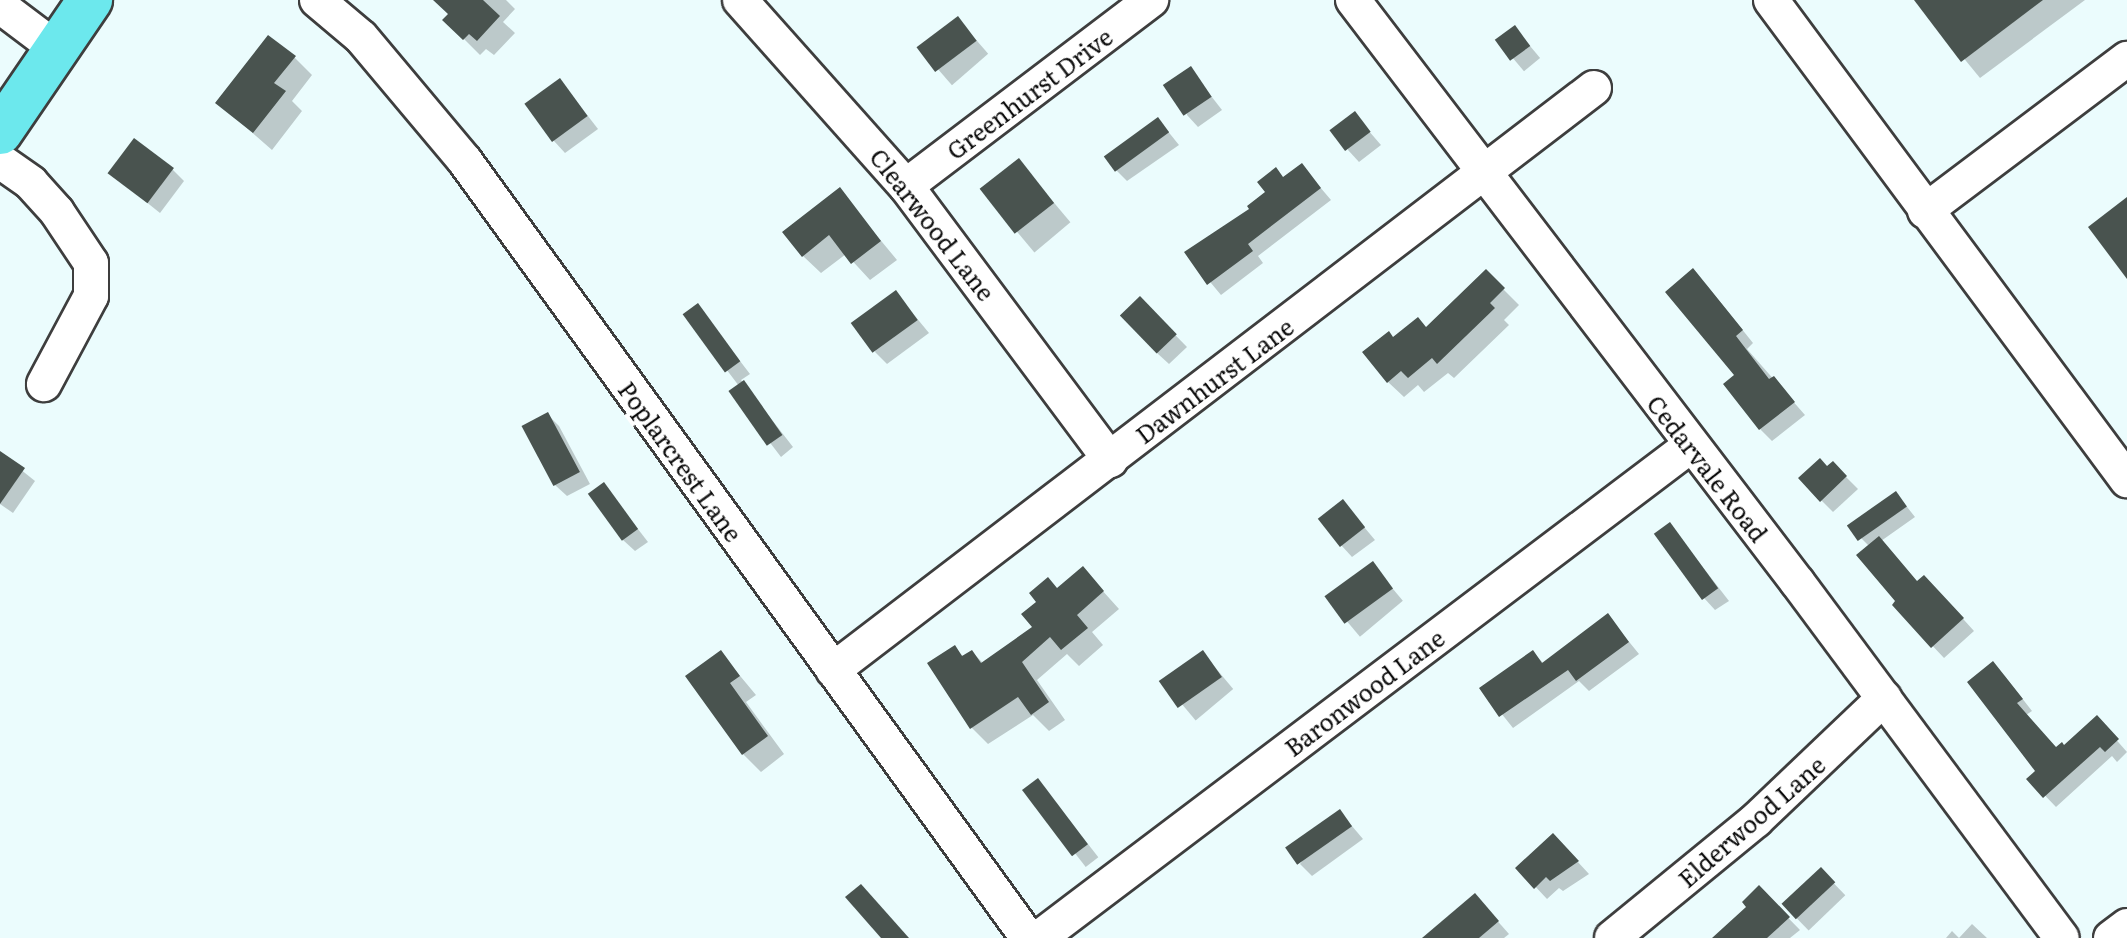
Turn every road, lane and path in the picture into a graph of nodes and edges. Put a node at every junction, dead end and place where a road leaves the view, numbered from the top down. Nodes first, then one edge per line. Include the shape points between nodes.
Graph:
1 (90, 0) edge
2 (317, 0) edge
3 (740, 0) edge
4 (1151, 0) edge
5 (1353, 0) edge
6 (1771, 0) edge
7 (0, 6) edge
8 (57, 49) junction
9 (2127, 59) edge
10 (1594, 88) dead end
11 (0, 132) edge
12 (0, 161) edge
13 (1484, 172) junction
14 (906, 186) junction
15 (1925, 211) junction
16 (44, 384) dead end
17 (1690, 446) junction
18 (1110, 460) junction
19 (2127, 480) edge
20 (833, 670) junction
21 (1884, 698) junction
22 (2127, 926) edge
23 (1028, 938) edge
24 (1039, 938) edge
25 (1612, 938) edge
26 (2062, 938) edge
27 (2111, 938) edge

1 - 8 main road
2 - 20 street, Poplarcrest Lane via 361,37 465,161
3 - 14 street, Clearwood Lane
4 - 14 street, Greenhurst Drive
5 - 13 street, Cedarvale Road
6 - 15 street
7 - 8 street
8 - 11 main road
9 - 15 street
10 - 13 street, Dawnhurst Lane
12 - 16 street via 48,202 91,263 91,296
13 - 17 street, Cedarvale Road
13 - 18 street, Dawnhurst Lane
14 - 18 street, Clearwood Lane
15 - 19 street
17 - 21 street, Cedarvale Road
17 - 24 street, Baronwood Lane
18 - 20 street, Dawnhurst Lane
20 - 23 street, Poplarcrest Lane
21 - 25 street, Elderwood Lane via 1756,820
21 - 26 street, Cedarvale Road
22 - 27 street

